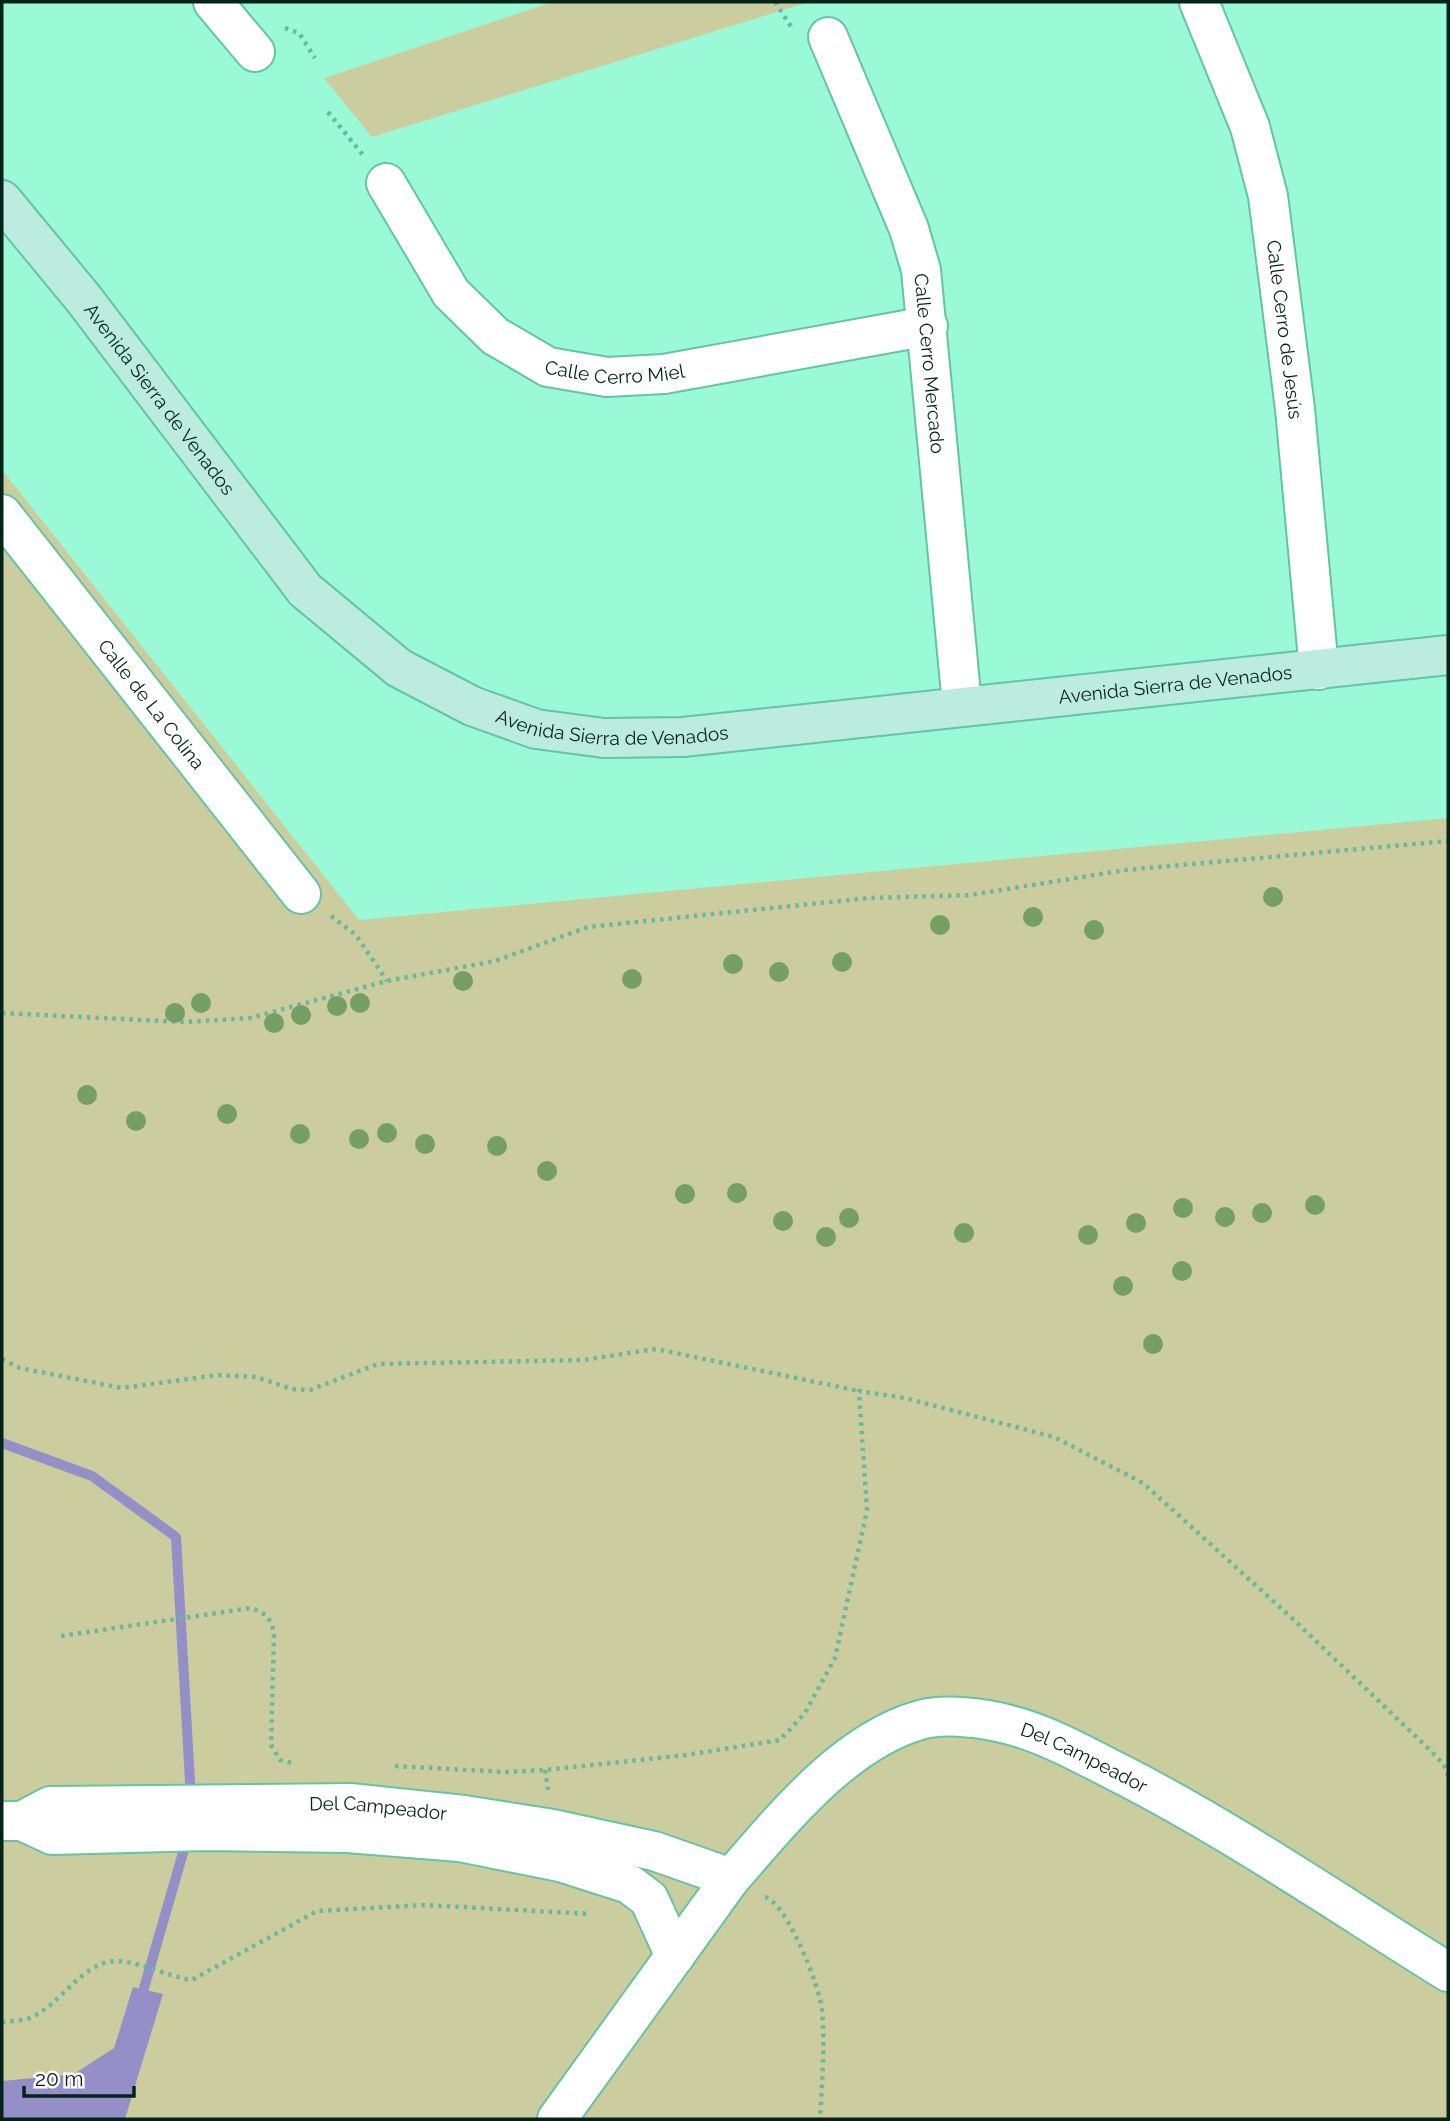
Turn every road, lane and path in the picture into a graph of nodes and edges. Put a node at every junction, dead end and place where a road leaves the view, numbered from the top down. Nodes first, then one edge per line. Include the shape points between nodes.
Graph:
1 (214, 2) edge
2 (1199, 2) edge
3 (287, 27) dead end
4 (828, 37) dead end
5 (255, 52) dead end
6 (315, 58) dead end
7 (328, 112) dead end
8 (386, 183) joint
9 (2, 200) edge
10 (928, 327) junction
11 (2, 514) edge
12 (1448, 655) edge
13 (1319, 670) junction
14 (962, 705) junction
15 (1448, 841) edge
16 (301, 894) joint
17 (387, 981) junction
18 (2, 1013) edge
19 (2, 1359) edge
20 (859, 1391) junction
21 (61, 1636) dead end
22 (296, 1764) dead end
23 (381, 1766) dead end
24 (1448, 1776) edge
25 (208, 1817) junction
26 (12, 1821) edge
27 (721, 1892) junction
28 (601, 1916) dead end
29 (675, 1956) junction
30 (1448, 1972) edge
31 (2, 2022) edge
32 (557, 2119) edge
33 (820, 2119) edge

1 - 5 street
2 - 13 street, Calle Cerro de Jesús via 1250,127 1268,196 1295,409
3 - 6 path via 299,33
4 - 10 street, Calle Cerro Mercado via 909,229 921,270
7 - 8 path
8 - 10 street, Calle Cerro Miel via 451,293 495,336 548,367 607,377 664,374
9 - 14 street, Avenida Sierra de Venados via 83,298 305,590 411,674 472,706 536,729 604,738 683,737
10 - 14 street, Calle Cerro Mercado
11 - 16 street, Calle de La Colina
12 - 13 street, Avenida Sierra de Venados
13 - 14 street, Avenida Sierra de Venados
15 - 17 path via 1126,870 970,895 870,898 588,927 495,961
16 - 17 path via 356,935
17 - 18 path via 250,1017 183,1022
19 - 20 path via 20,1368 122,1388 228,1375 310,1390 378,1364 583,1360 656,1349
20 - 23 path via 866,1527 835,1658 805,1713 780,1740 545,1770
20 - 24 path via 918,1401 1054,1437 1143,1483 1431,1751
21 - 22 path via 251,1608 269,1617 274,1635 271,1745 280,1760
25 - 26 street, Del Campeador via 145,1819 50,1806
25 - 27 street, Del Campeador via 350,1803 464,1815 654,1851
25 - 29 street, Del Campeador via 460,1842 560,1862 629,1884 649,1899
27 - 29 street, Del Campeador
27 - 30 street, Del Campeador via 813,1787 876,1739 921,1720 957,1717 1009,1724 1058,1742 1171,1800
27 - 33 path via 765,1897 777,1903 793,1926 822,2006
28 - 31 path via 425,1905 317,1911 192,1980 129,1962 108,1962 32,2018
29 - 32 street, Del Campeador

